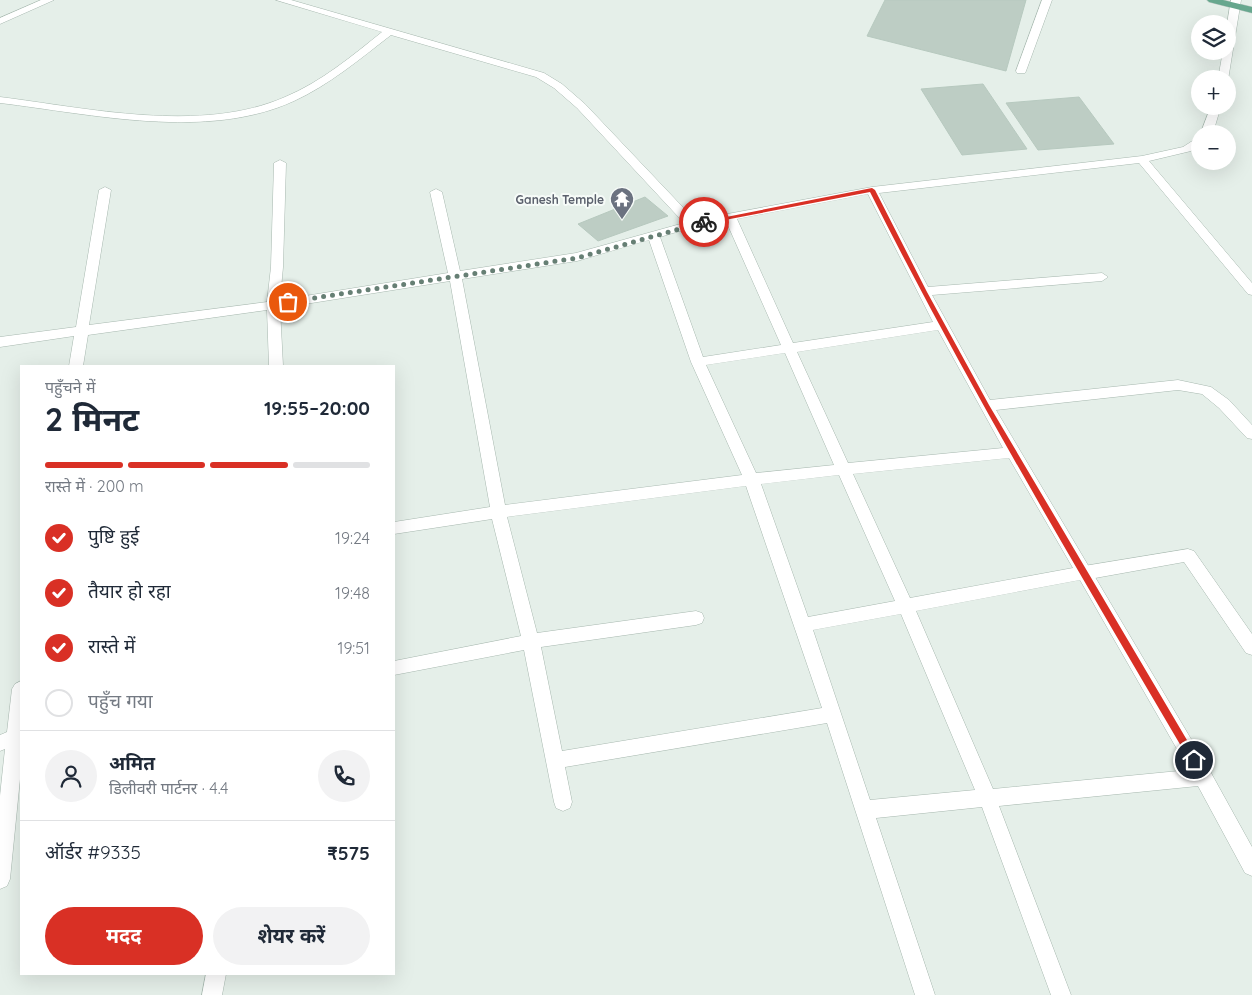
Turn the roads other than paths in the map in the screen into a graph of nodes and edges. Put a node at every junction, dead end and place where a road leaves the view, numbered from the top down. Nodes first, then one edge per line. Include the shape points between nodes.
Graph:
1 (49, 0) edge
2 (281, 0) edge
3 (1047, 0) edge
4 (1212, 0) edge
5 (1236, 3) edge
6 (1252, 10) edge
7 (0, 21) edge
8 (389, 32) junction
9 (1225, 70) edge
10 (1020, 71) dead end
11 (0, 100) edge
12 (1191, 145) edge
13 (1142, 159) junction
14 (280, 164) dead end
15 (105, 190) dead end
16 (872, 190) junction
17 (436, 192) dead end
18 (730, 217) junction
19 (692, 224) junction
20 (653, 235) junction
21 (454, 276) junction
22 (1102, 277) dead end
23 (1252, 291) edge
24 (923, 292) junction
25 (273, 305) junction
26 (942, 326) junction
27 (83, 332) junction
28 (0, 342) edge
29 (788, 350) junction
30 (698, 362) junction
31 (76, 365) edge
32 (276, 365) edge
33 (986, 406) junction
34 (1251, 432) edge
35 (1013, 452) junction
36 (844, 468) junction
37 (751, 478) junction
38 (498, 511) junction
39 (395, 528) edge
40 (1084, 573) junction
41 (905, 606) junction
42 (696, 618) dead end
43 (803, 625) junction
44 (531, 641) junction
45 (1252, 648) edge
46 (395, 668) edge
47 (20, 694) edge
48 (832, 714) junction
49 (12, 738) edge
50 (555, 760) junction
51 (1204, 777) junction
52 (987, 798) junction
53 (563, 802) dead end
54 (864, 810) junction
55 (1252, 866) edge
56 (0, 879) edge
57 (216, 975) edge
58 (212, 995) edge
59 (925, 995) edge
60 (1061, 995) edge

1 - 7 street
2 - 8 street
3 - 10 street
4 - 5 main road
5 - 6 main road
5 - 9 street
8 - 11 street via 344,66 294,97 274,106 227,118 145,118
8 - 19 street via 540,75 558,86 581,106
12 - 13 street
13 - 16 street
13 - 23 street
14 - 25 street
15 - 27 street
16 - 18 street
16 - 24 street
17 - 21 street
18 - 19 street
18 - 29 street
19 - 20 street
20 - 21 street via 577,258
20 - 30 street
21 - 25 street
21 - 38 street
22 - 24 street
24 - 26 street
25 - 27 street
25 - 32 street
26 - 29 street
26 - 33 street
27 - 28 street
27 - 31 street
29 - 30 street
29 - 36 street
30 - 37 street
33 - 34 street via 1178,385 1206,390
33 - 35 street
35 - 36 street
35 - 40 street
36 - 37 street
36 - 41 street
37 - 38 street
37 - 43 street
38 - 39 street
38 - 44 street
40 - 41 street
40 - 45 street via 1188,555
40 - 51 street
41 - 43 street
41 - 52 street
42 - 44 street
43 - 48 street
44 - 46 street
44 - 50 street
47 - 49 street
48 - 50 street
48 - 54 street
49 - 56 street
50 - 53 street
51 - 52 street
51 - 55 street
52 - 54 street
52 - 60 street
54 - 59 street
57 - 58 street

